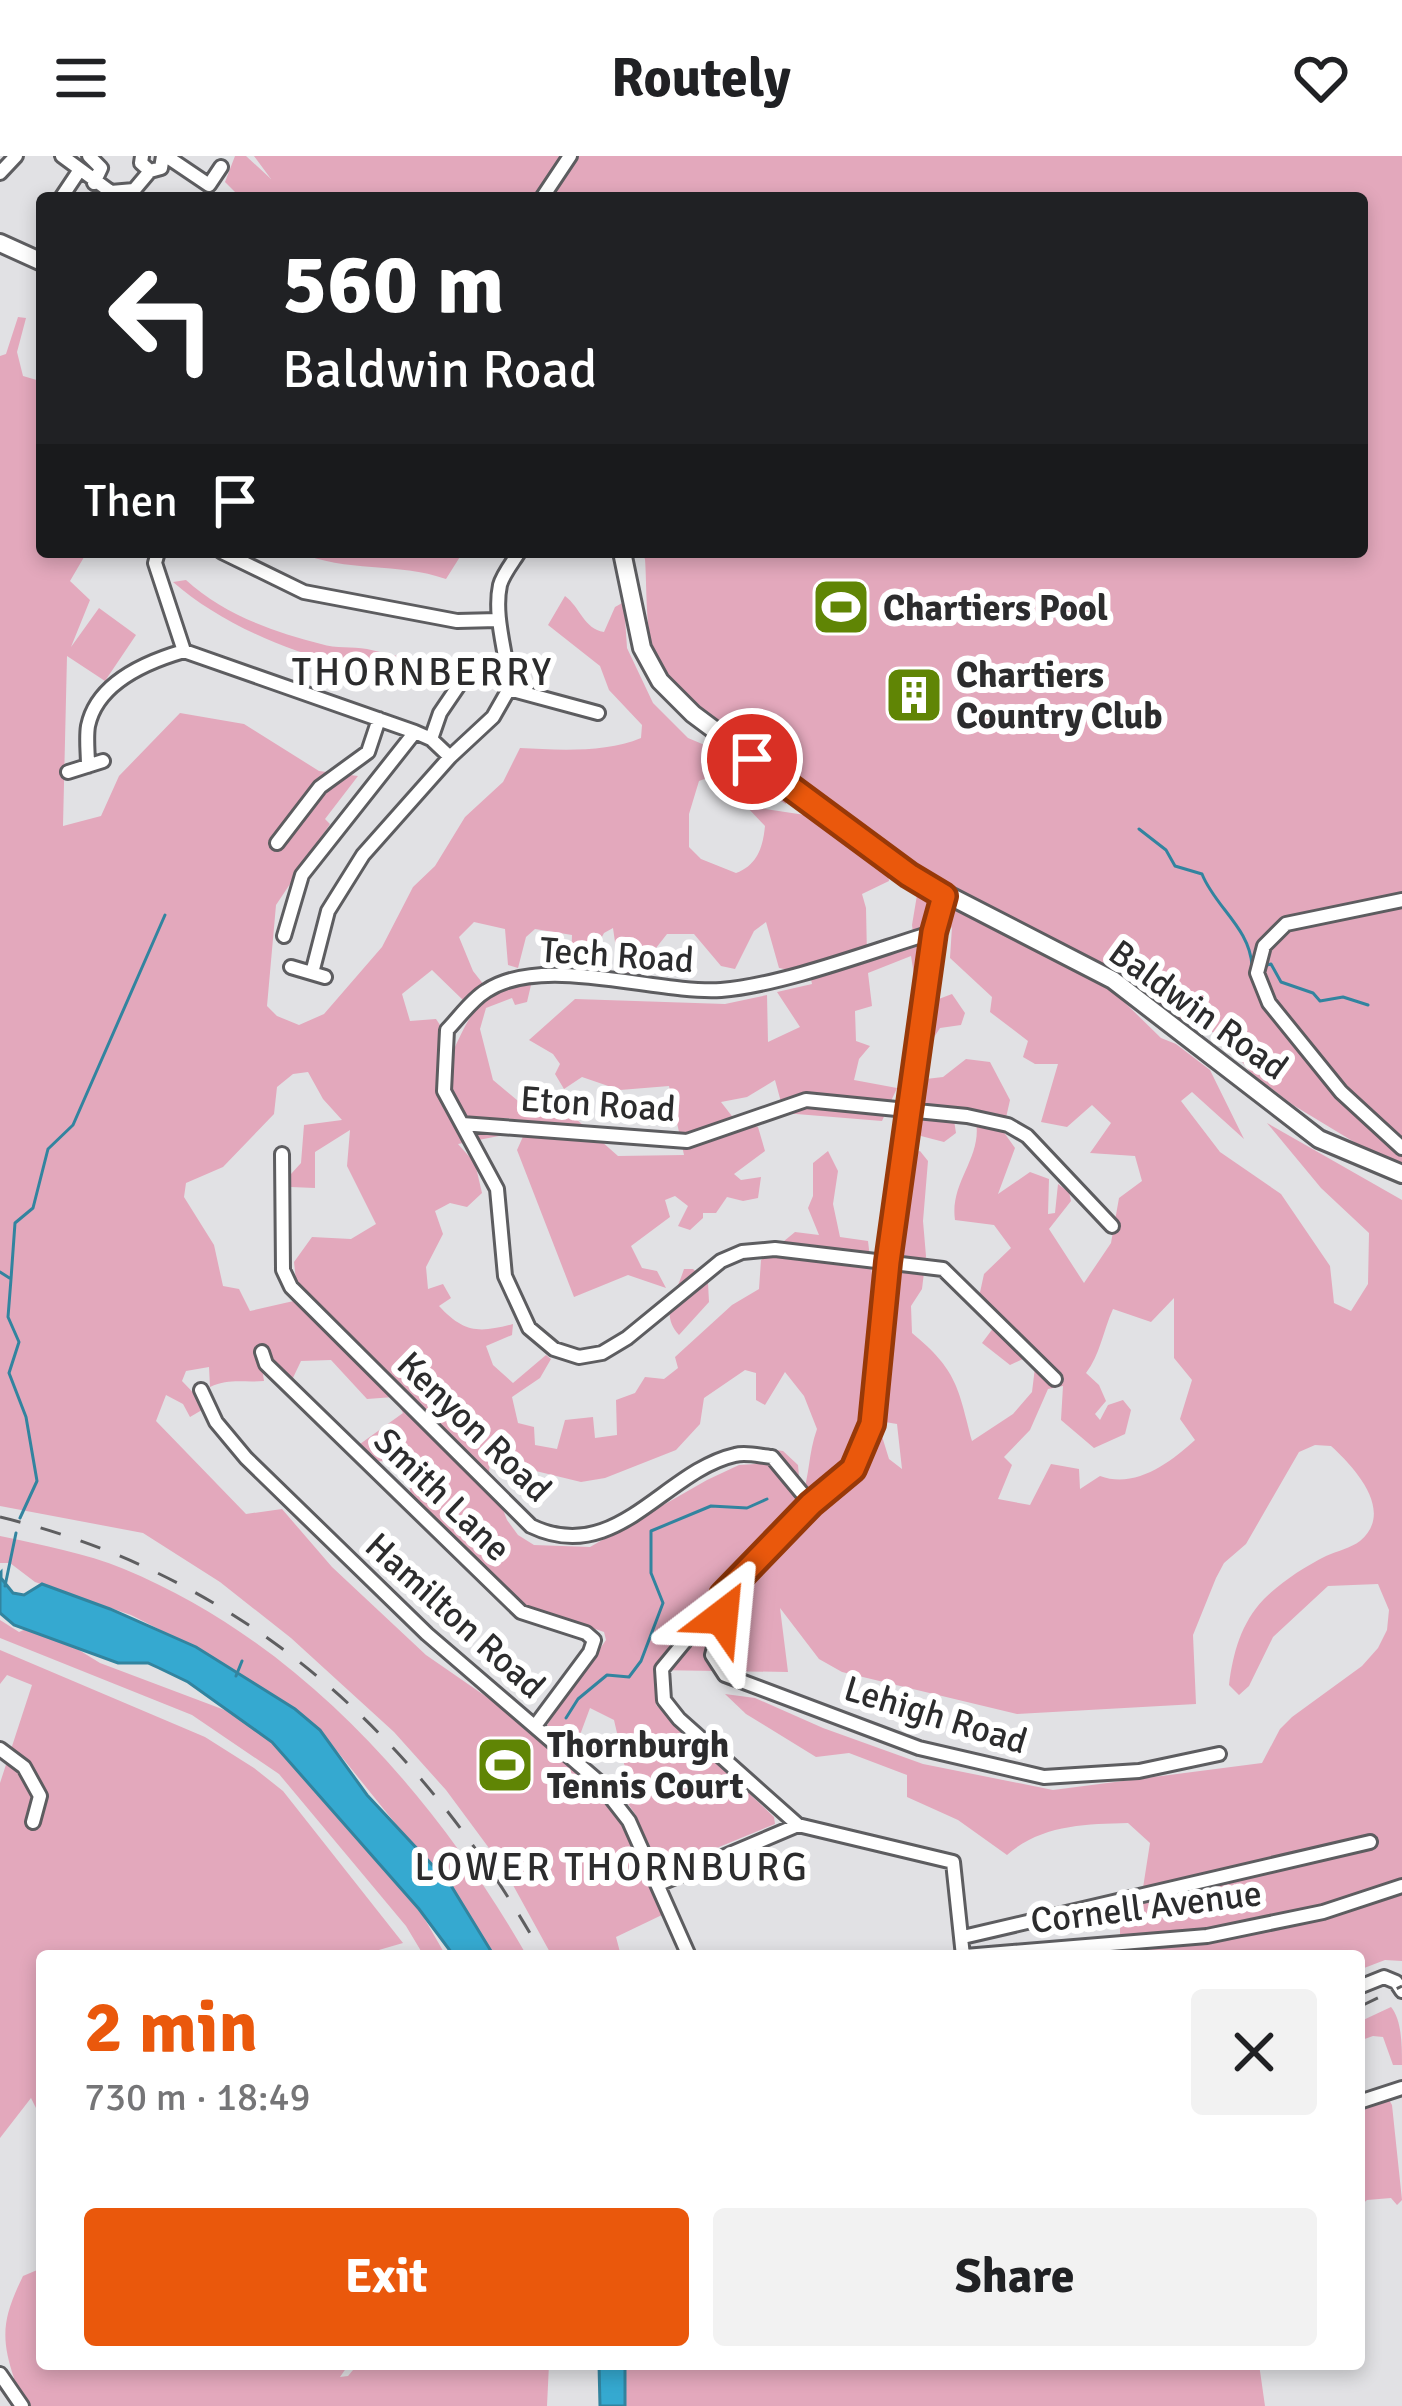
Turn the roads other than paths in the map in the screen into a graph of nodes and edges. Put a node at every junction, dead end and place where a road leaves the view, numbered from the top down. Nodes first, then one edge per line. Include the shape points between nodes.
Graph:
1 (16, 156) edge
2 (62, 156) edge
3 (89, 156) edge
4 (142, 156) edge
5 (165, 156) edge
6 (570, 156) edge
7 (221, 167) dead end
8 (79, 171) junction
9 (150, 171) junction
10 (0, 173) edge
11 (94, 183) junction
12 (65, 192) edge
13 (111, 192) edge
14 (130, 192) edge
15 (546, 192) edge
16 (0, 243) edge
17 (36, 259) edge
18 (156, 558) edge
19 (234, 558) edge
20 (515, 558) edge
21 (623, 558) edge
22 (498, 620) junction
23 (184, 652) junction
24 (459, 685) dead end
25 (509, 689) junction
26 (598, 713) dead end
27 (380, 719) junction
28 (415, 732) junction
29 (431, 739) junction
30 (450, 758) junction
31 (103, 761) dead end
32 (88, 766) junction
33 (68, 772) dead end
34 (277, 843) dead end
35 (944, 896) junction
36 (1402, 900) edge
37 (934, 932) junction
38 (284, 936) dead end
39 (291, 967) dead end
40 (909, 1109) junction
41 (462, 1124) junction
42 (1402, 1148) edge
43 (282, 1154) dead end
44 (1402, 1174) edge
45 (1112, 1226) dead end
46 (888, 1262) junction
47 (262, 1352) dead end
48 (1055, 1379) dead end
49 (201, 1390) dead end
50 (811, 1504) junction
51 (723, 1595) junction
52 (535, 1726) junction
53 (0, 1749) edge
54 (1219, 1754) dead end
55 (33, 1822) dead end
56 (798, 1825) junction
57 (1370, 1842) dead end
58 (659, 1884) junction
59 (1402, 1886) edge
60 (963, 1937) junction
61 (686, 1950) edge
62 (964, 1950) edge
63 (1037, 1950) edge
64 (1365, 1985) edge
65 (1402, 1991) edge
66 (1402, 2088) edge
67 (1365, 2100) edge
68 (0, 2374) edge
69 (22, 2406) edge

1 - 10 street
2 - 8 street
3 - 11 street via 101,168
4 - 9 street
5 - 7 street via 208,185
5 - 9 street
6 - 15 street
8 - 11 street
8 - 12 street
9 - 14 street
11 - 13 street
16 - 17 street
18 - 23 street
19 - 22 street via 304,592 457,621
20 - 22 street via 500,582
21 - 35 street, Baldwin Road via 642,648 674,698
22 - 25 street
23 - 27 street
23 - 32 street via 136,668 98,700
24 - 29 street
25 - 26 street
25 - 30 street via 493,717
27 - 28 street
27 - 34 street via 368,752 320,787
28 - 29 street
28 - 38 street via 302,875
29 - 30 street
30 - 39 street via 364,855 328,911 318,975
31 - 32 street
32 - 33 street
35 - 37 street
35 - 44 street, Baldwin Road via 1114,980 1319,1139
36 - 42 street via 1286,924 1264,946 1257,973 1269,1003 1341,1092
37 - 40 street
37 - 41 street, Tech Road via 723,990 551,974 486,991 447,1030 444,1090
40 - 41 street, Eton Road via 806,1100 687,1141
40 - 45 street, Eton Road via 1008,1124
40 - 46 street
41 - 46 street, Tech Road via 497,1190 505,1276 529,1328 579,1358 627,1338 742,1252
43 - 50 street, Kenyon Road via 283,1270 291,1287 531,1526 565,1538 612,1528 739,1454 772,1457
46 - 48 street, Tech Road via 943,1270
46 - 50 street via 872,1424 853,1469
47 - 52 street, Smith Lane via 520,1612 594,1640
49 - 52 street, Hamilton Road via 246,1458
50 - 51 street
51 - 54 street, Lehigh Road via 712,1655 725,1676 919,1748 1044,1777 1139,1771
51 - 56 street via 662,1669 664,1700
52 - 58 street, Hamilton Road via 598,1781 629,1821
53 - 55 street via 24,1767 40,1796
56 - 58 street
56 - 60 street via 953,1862
57 - 60 street
58 - 61 street, Hamilton Road
59 - 63 street, Cornell Avenue via 1207,1936
60 - 62 street
64 - 65 street via 1384,1977
66 - 67 street
68 - 69 street

